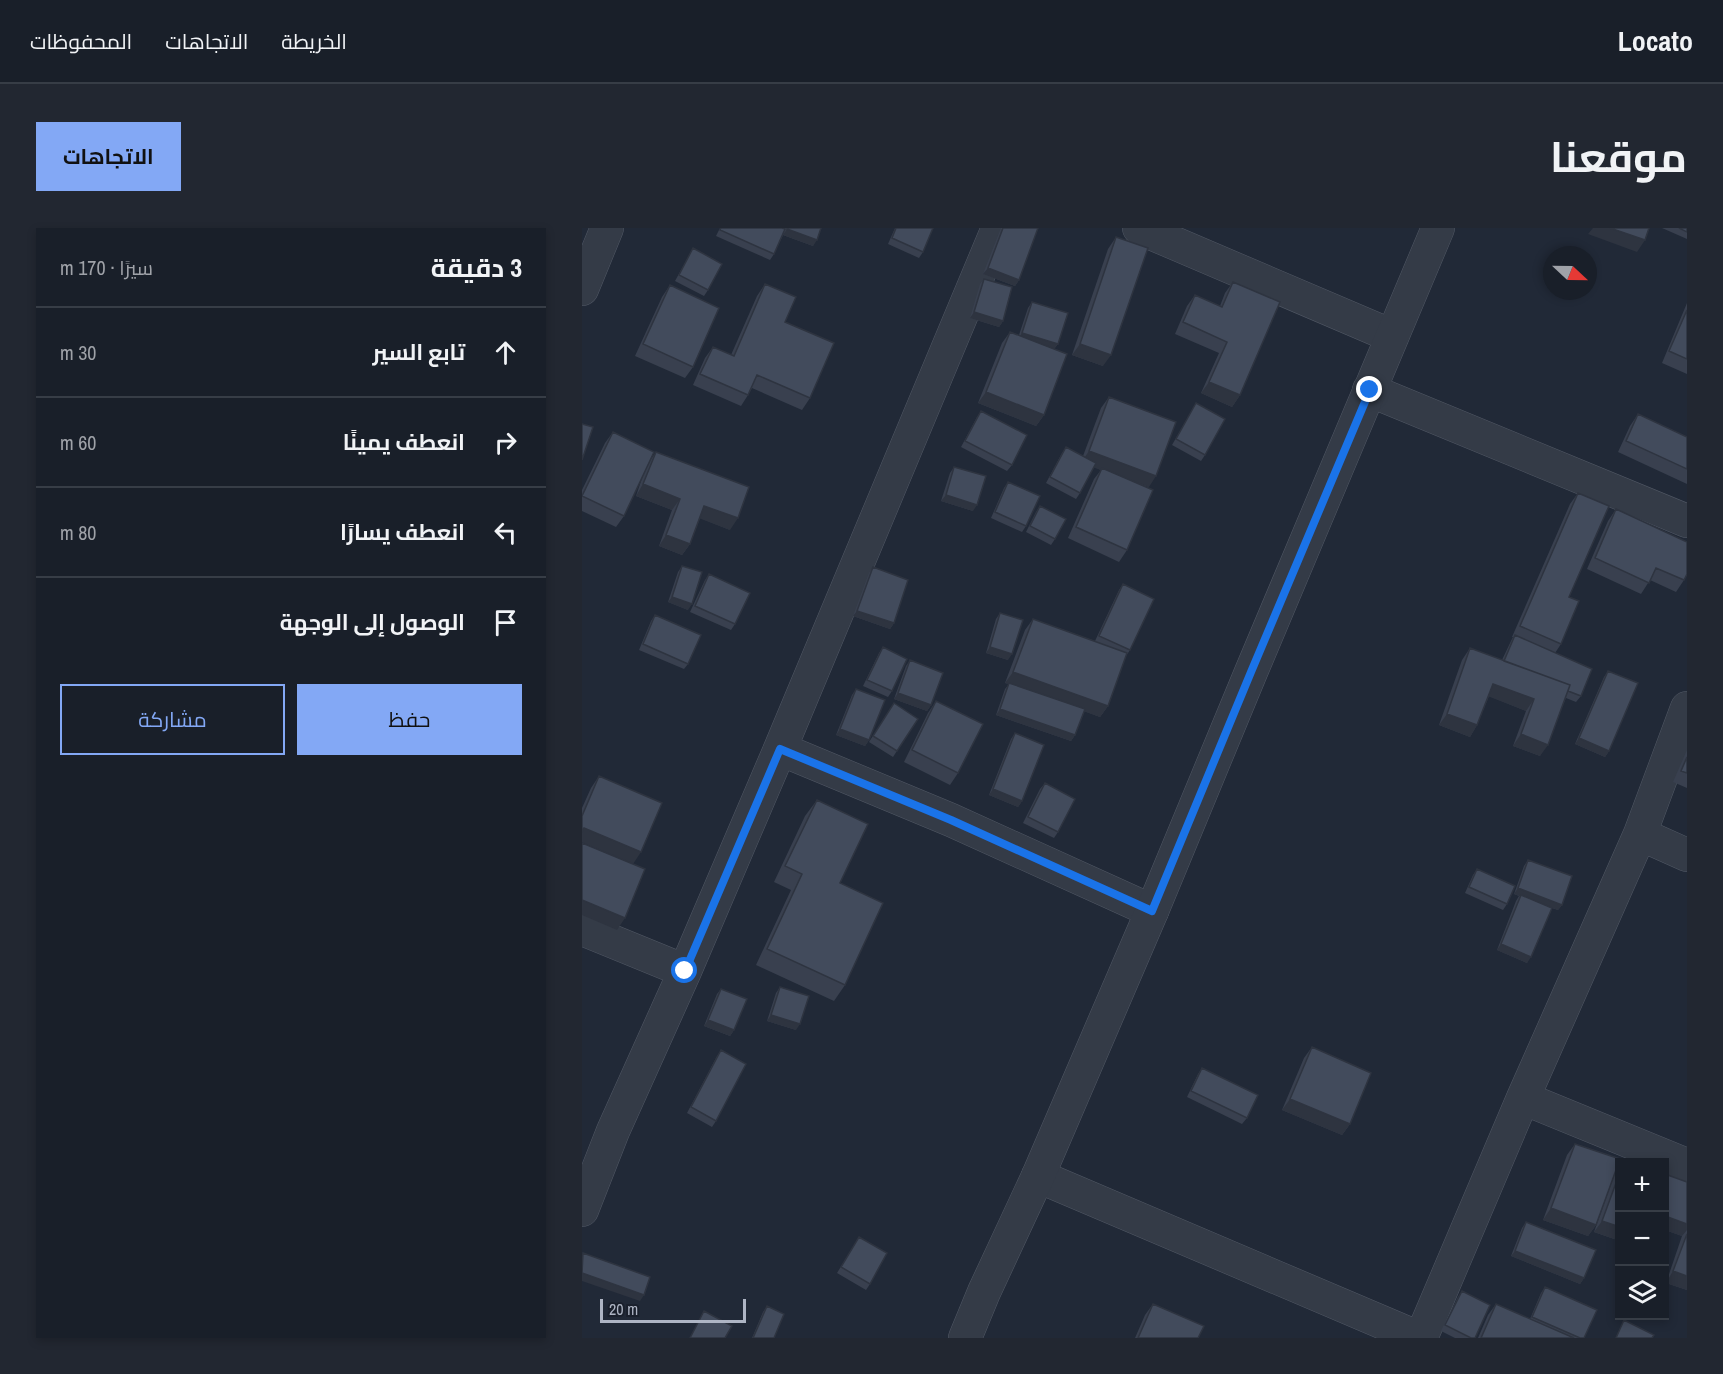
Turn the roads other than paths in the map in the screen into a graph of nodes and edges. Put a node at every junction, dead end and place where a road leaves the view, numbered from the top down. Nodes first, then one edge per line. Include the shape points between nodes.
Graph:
1 (607, 228) edge
2 (998, 228) edge
3 (1139, 228) edge
4 (1438, 228) edge
5 (582, 289) edge
6 (1392, 336) junction
7 (1370, 390) junction
8 (1687, 521) edge
9 (1687, 708) edge
10 (780, 749) junction
11 (1640, 834) junction
12 (1687, 855) edge
13 (1152, 911) junction
14 (582, 929) edge
15 (685, 971) junction
16 (1522, 1098) junction
17 (1687, 1165) edge
18 (1038, 1176) junction
19 (582, 1210) edge
20 (965, 1338) edge
21 (1420, 1338) edge

1 - 5 street
2 - 10 street
3 - 6 street
4 - 6 street
6 - 7 street
7 - 8 street
7 - 13 street
9 - 11 street
10 - 13 street via 951,820
10 - 15 street
11 - 12 street
11 - 16 street
13 - 18 street
14 - 15 street
15 - 19 street
16 - 17 street
16 - 21 street
18 - 20 street
18 - 21 street

